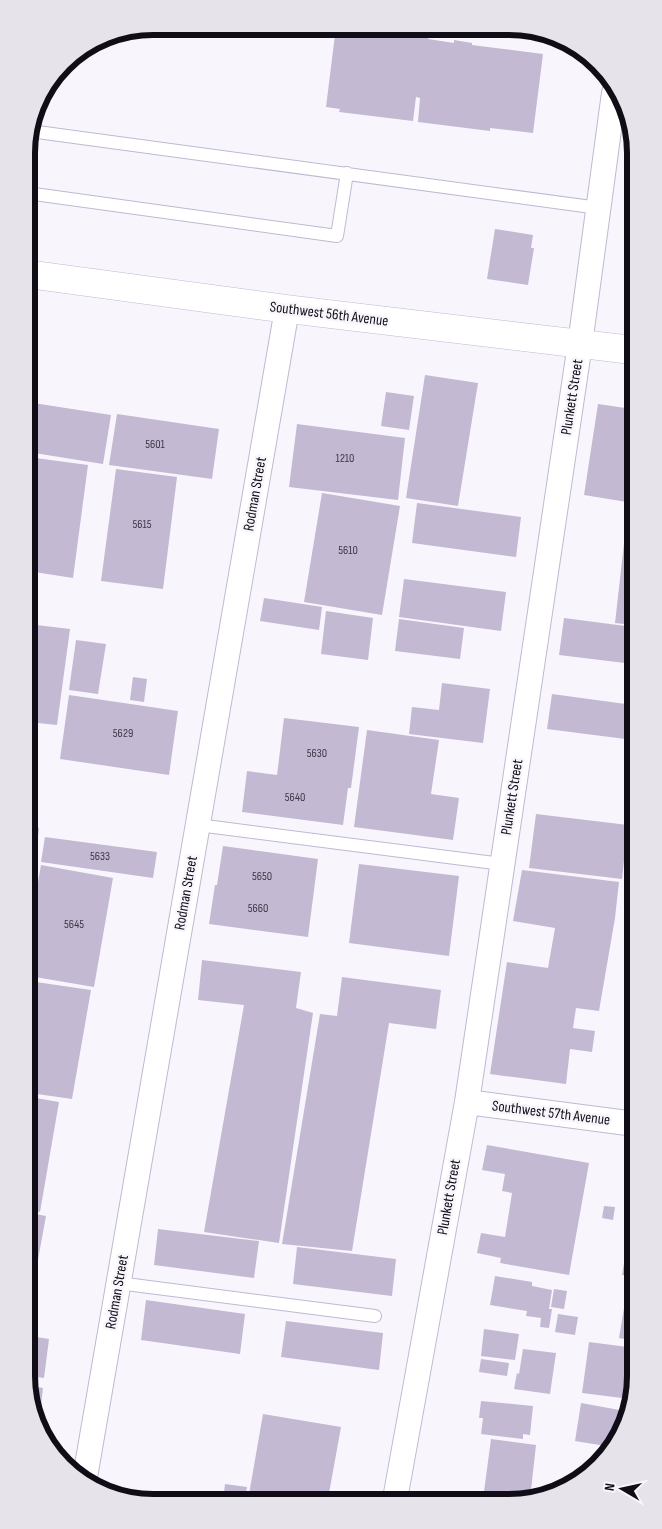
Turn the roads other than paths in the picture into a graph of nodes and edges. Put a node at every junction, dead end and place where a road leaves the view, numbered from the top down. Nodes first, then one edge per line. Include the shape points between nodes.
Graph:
1 (613, 99) edge
2 (37, 132) edge
3 (347, 173) junction
4 (35, 194) edge
5 (599, 208) junction
6 (35, 275) edge
7 (287, 309) junction
8 (580, 344) junction
9 (627, 349) edge
10 (198, 825) junction
11 (502, 864) junction
12 (467, 1102) junction
13 (627, 1123) edge
14 (118, 1283) junction
15 (375, 1316) dead end
16 (86, 1473) edge
17 (396, 1494) edge

1 - 5 street, Plunkett Street
2 - 3 lane
3 - 4 lane via 338,236
3 - 5 lane
5 - 8 street, Plunkett Street
6 - 7 street, Southwest 56th Avenue
7 - 8 street, Southwest 56th Avenue
7 - 10 street, Rodman Street
8 - 9 street, Southwest 56th Avenue
8 - 11 street, Plunkett Street
10 - 11 lane
10 - 14 street, Rodman Street
11 - 12 street, Plunkett Street
12 - 13 street, Southwest 57th Avenue
12 - 17 street, Plunkett Street
14 - 15 lane
14 - 16 street, Rodman Street

